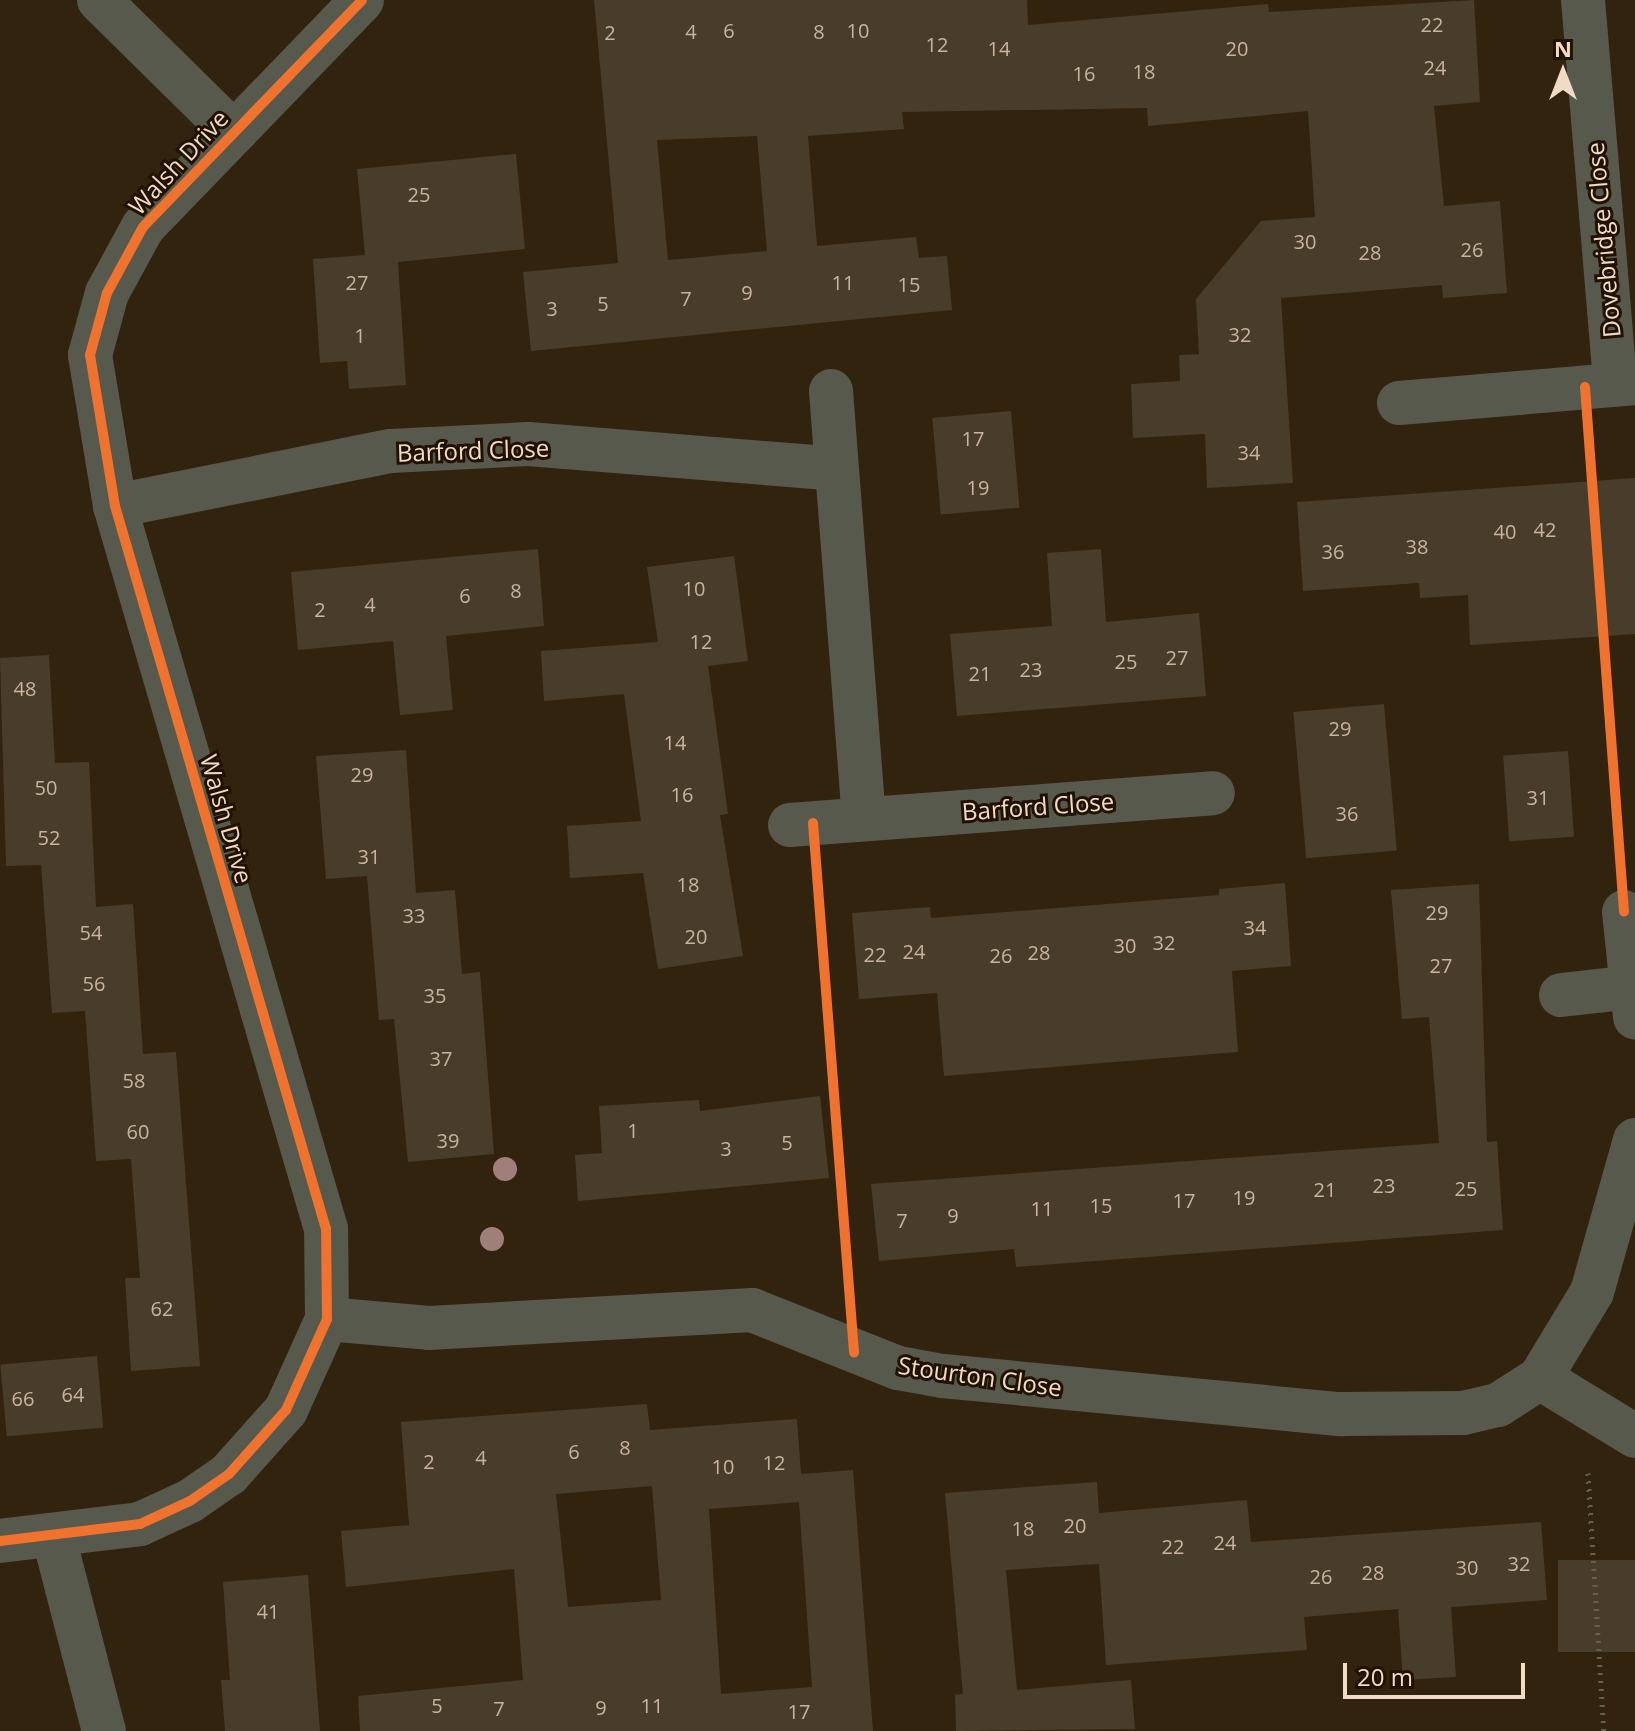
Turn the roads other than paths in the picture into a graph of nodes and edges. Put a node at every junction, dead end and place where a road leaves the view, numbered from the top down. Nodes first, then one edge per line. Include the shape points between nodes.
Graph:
1 (99, 0) edge
2 (362, 0) edge
3 (1583, 0) edge
4 (233, 132) junction
5 (1625, 384) edge
6 (831, 391) dead end
7 (1399, 403) dead end
8 (836, 469) junction
9 (115, 506) junction
10 (1213, 793) dead end
11 (864, 819) junction
12 (790, 825) dead end
13 (1624, 912) dead end
14 (1561, 995) dead end
15 (1633, 1002) edge
16 (1635, 1140) edge
17 (327, 1319) junction
18 (1540, 1378) junction
19 (1635, 1436) edge
20 (54, 1538) junction
21 (0, 1541) edge
22 (104, 1731) edge

1 - 4 street
2 - 4 street, Walsh Drive
3 - 5 street, Dovebridge Close
4 - 9 street, Walsh Drive via 143,227 107,293 90,355
5 - 7 street, Dovebridge Close
6 - 8 street
8 - 9 street, Barford Close via 528,444 391,451
8 - 11 street
9 - 17 street, Walsh Drive via 326,1229
10 - 11 street, Barford Close
11 - 12 street, Barford Close
13 - 15 street
14 - 15 street
16 - 18 street, Stourton Close via 1592,1292
17 - 18 street, Stourton Close via 429,1328 752,1310 898,1368 943,1376 1367,1415 1463,1413 1498,1405
17 - 20 street, Walsh Drive via 286,1410 229,1474 140,1524
18 - 19 street
20 - 21 street, Walsh Drive
20 - 22 street

